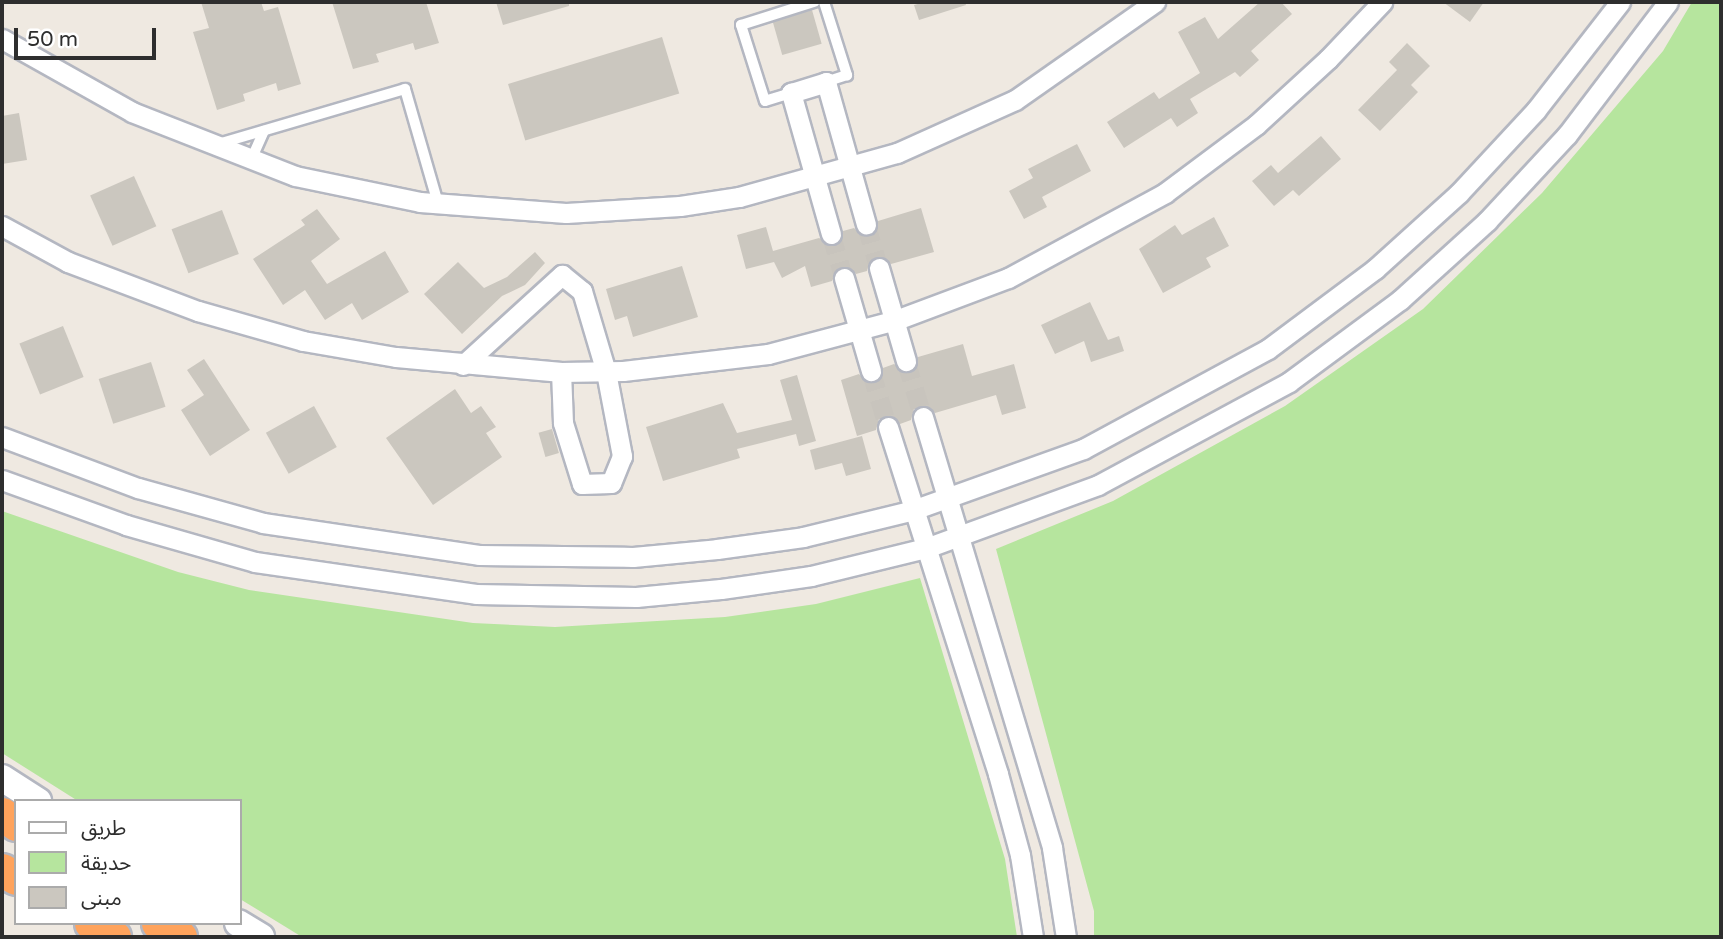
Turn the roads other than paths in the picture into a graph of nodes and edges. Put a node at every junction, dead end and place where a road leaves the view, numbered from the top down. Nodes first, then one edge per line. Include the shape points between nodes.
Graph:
1 (814, 2) edge
2 (824, 2) edge
3 (1155, 2) edge
4 (1382, 2) edge
5 (1620, 2) edge
6 (1668, 2) edge
7 (2, 39) edge
8 (826, 82) junction
9 (791, 93) junction
10 (264, 131) junction
11 (211, 146) junction
12 (251, 160) junction
13 (851, 167) junction
14 (816, 177) junction
15 (438, 203) junction
16 (866, 224) tunnel mouth
17 (2, 226) edge
18 (831, 234) tunnel mouth
19 (878, 268) tunnel mouth
20 (844, 278) tunnel mouth
21 (897, 320) junction
22 (862, 331) junction
23 (906, 360) tunnel mouth
24 (463, 365) junction
25 (871, 371) tunnel mouth
26 (561, 372) junction
27 (606, 372) junction
28 (923, 416) tunnel mouth
29 (888, 427) tunnel mouth
30 (2, 437) edge
31 (2, 480) edge
32 (950, 499) junction
33 (915, 509) junction
34 (961, 537) junction
35 (926, 548) junction
36 (2, 778) edge
37 (35, 799) edge
38 (1052, 848) junction
39 (1020, 855) junction
40 (94, 925) edge
41 (161, 925) edge
42 (241, 925) edge
43 (114, 937) edge
44 (180, 937) edge
45 (261, 937) edge
46 (1033, 937) edge
47 (1066, 937) edge

1 - 9 lane via 741,25 765,101
2 - 8 lane via 847,75
3 - 13 street via 1015,100 946,133
4 - 21 street via 1328,60 1256,125 1165,193 1008,278
5 - 32 street via 1536,110 1459,192 1375,269 1268,349 1083,449
6 - 34 street via 1567,135 1487,221 1400,300 1289,382 1191,438 1098,485
7 - 11 street via 112,102
8 - 9 street
8 - 13 street
9 - 14 street
10 - 11 lane
10 - 12 lane
10 - 15 lane via 405,89
11 - 12 street
12 - 15 street via 338,188
13 - 14 street
13 - 16 street
14 - 15 street via 680,206 566,213
14 - 18 street
17 - 24 street via 116,282 249,327 383,355
19 - 21 street
20 - 22 street
21 - 22 street
21 - 23 street
22 - 25 street
22 - 27 street via 768,354
24 - 26 street
24 - 27 street via 562,275 582,291
26 - 27 street
26 - 27 street via 563,423 582,484 611,483 622,456
28 - 32 street
29 - 33 street
30 - 33 street via 138,488 263,523 479,555 633,558 803,537
31 - 35 street via 126,526 255,562 476,594 636,597 722,589 811,576
32 - 33 street
32 - 34 street
33 - 35 street
34 - 35 street
34 - 38 street
35 - 39 street
36 - 37 main road
38 - 39 street
38 - 47 street
39 - 46 street
40 - 43 highway
41 - 44 highway
42 - 45 main road

